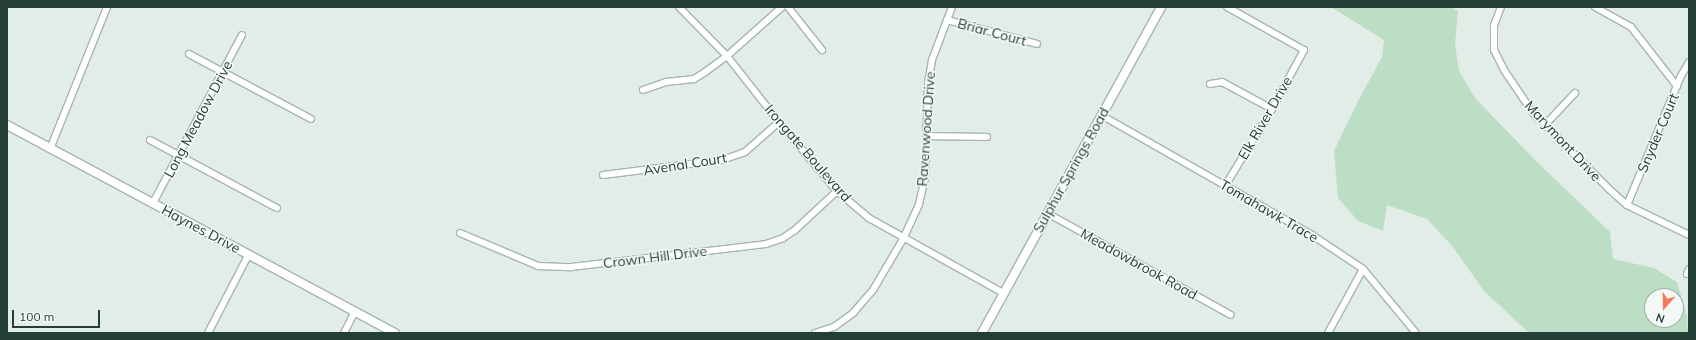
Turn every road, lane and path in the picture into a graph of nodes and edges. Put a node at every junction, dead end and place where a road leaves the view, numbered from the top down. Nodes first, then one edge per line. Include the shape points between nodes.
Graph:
1 (107, 7) edge
2 (679, 7) edge
3 (782, 7) edge
4 (788, 7) edge
5 (952, 7) edge
6 (1161, 7) edge
7 (1227, 7) edge
8 (1501, 7) edge
9 (1595, 7) edge
10 (947, 20) junction
11 (242, 35) dead end
12 (1037, 44) dead end
13 (822, 50) dead end
14 (189, 54) dead end
15 (727, 56) junction
16 (1689, 62) edge
17 (223, 71) junction
18 (1210, 84) dead end
19 (1677, 86) junction
20 (643, 90) dead end
21 (1575, 93) dead end
22 (1272, 109) junction
23 (1101, 115) junction
24 (311, 119) dead end
25 (779, 122) junction
26 (7, 125) edge
27 (1545, 125) junction
28 (926, 136) junction
29 (987, 137) dead end
30 (150, 140) dead end
31 (50, 149) junction
32 (178, 156) junction
33 (603, 174) dead end
34 (1226, 186) junction
35 (837, 191) junction
36 (153, 203) junction
37 (1628, 205) junction
38 (277, 208) dead end
39 (1047, 213) junction
40 (460, 233) dead end
41 (1689, 235) edge
42 (903, 239) junction
43 (249, 254) junction
44 (1363, 269) junction
45 (1003, 293) junction
46 (355, 312) junction
47 (1231, 315) dead end
48 (834, 327) junction
49 (208, 333) edge
50 (344, 333) edge
51 (396, 333) edge
52 (816, 333) edge
53 (837, 333) edge
54 (982, 333) edge
55 (1328, 333) edge
56 (1416, 333) edge

1 - 31 street
2 - 15 street, Irongate Boulevard
3 - 15 street
4 - 13 street
5 - 10 street, Ravenwood Drive
6 - 23 street, Sulphur Springs Road
7 - 22 street, Elk River Drive via 1304,50
8 - 27 street, Marymont Drive via 1494,26 1494,50 1529,107
9 - 19 street via 1630,27
10 - 12 street, Briar Court
10 - 28 street, Ravenwood Drive via 932,60 928,83
11 - 17 street, Long Meadow Drive
14 - 17 street
15 - 20 street via 694,78 666,82
15 - 25 street, Irongate Boulevard
16 - 19 street, Snyder Court
17 - 24 street
17 - 32 street, Long Meadow Drive
18 - 22 street via 1222,82
19 - 37 street, Snyder Court
21 - 27 street
22 - 34 street, Elk River Drive
23 - 34 street, Tomahawk Trace
23 - 39 street, Sulphur Springs Road
25 - 33 street, Avenal Court via 745,152 722,160
25 - 35 street, Irongate Boulevard
26 - 31 street, Haynes Drive
27 - 37 street, Marymont Drive
28 - 29 street
28 - 42 street, Ravenwood Drive via 923,190
30 - 32 street
31 - 36 street, Haynes Drive
32 - 36 street, Long Meadow Drive
32 - 38 street
34 - 44 street, Tomahawk Trace via 1312,235
35 - 40 street, Crown Hill Drive via 795,230 766,244 571,267 538,266
35 - 42 street, Irongate Boulevard via 869,218
36 - 43 street, Haynes Drive
37 - 41 street, Marymont Drive
39 - 45 street, Sulphur Springs Road
39 - 47 street, Meadowbrook Road
42 - 45 street, Irongate Boulevard
42 - 48 street, Ravenwood Drive via 873,290 853,313
43 - 46 street, Haynes Drive
43 - 49 street
44 - 55 street
44 - 56 street, Tomahawk Trace
45 - 54 street, Sulphur Springs Road
46 - 50 street
46 - 51 street, Haynes Drive
48 - 52 street, Ravenwood Drive
48 - 53 street

